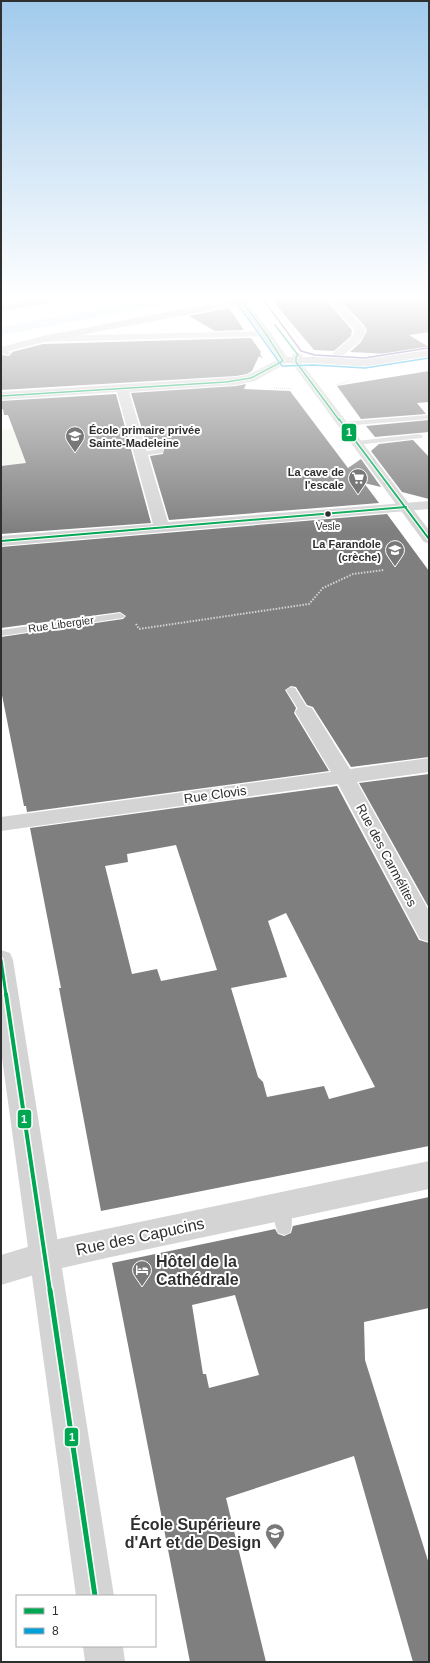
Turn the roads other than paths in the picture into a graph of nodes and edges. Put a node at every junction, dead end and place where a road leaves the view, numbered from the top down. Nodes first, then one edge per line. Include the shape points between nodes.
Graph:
1 (254, 377) edge
2 (314, 377) edge
3 (122, 389) junction
4 (1, 396) edge
5 (429, 417) edge
6 (342, 424) junction
7 (419, 436) dead end
8 (356, 442) junction
9 (160, 451) dead end
10 (140, 454) junction
11 (416, 506) edge
12 (160, 526) junction
13 (429, 539) edge
14 (1, 540) edge
15 (120, 616) dead end
16 (1, 633) edge
17 (291, 690) dead end
18 (305, 712) joint
19 (429, 765) edge
20 (344, 777) junction
21 (1, 824) edge
22 (429, 933) edge
23 (1, 960) edge
24 (429, 1175) edge
25 (44, 1257) junction
26 (1, 1270) edge
27 (95, 1595) edge
28 (103, 1647) edge
29 (105, 1662) edge

1 - 3 street via 226,382
2 - 6 street
3 - 4 street
3 - 10 street
5 - 6 lane
6 - 8 street
7 - 8 lane
8 - 11 street
9 - 10 lane
10 - 12 street
11 - 12 street
11 - 13 street
12 - 14 street
15 - 16 lane, Rue Libergier
17 - 18 lane
18 - 20 street, Rue des Carmélites
19 - 20 street, Rue Clovis
20 - 21 street, Rue Clovis
20 - 22 street, Rue des Carmélites
23 - 25 street
24 - 25 street, Rue des Capucins via 283,1216
25 - 26 street, Rue des Capucins
25 - 27 street
28 - 29 street

